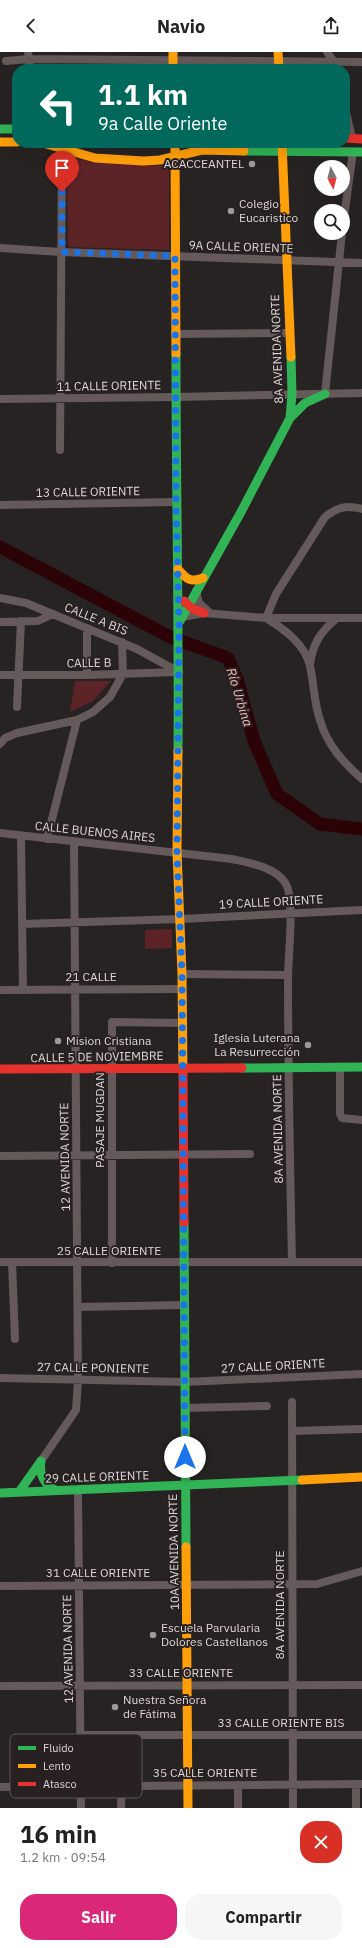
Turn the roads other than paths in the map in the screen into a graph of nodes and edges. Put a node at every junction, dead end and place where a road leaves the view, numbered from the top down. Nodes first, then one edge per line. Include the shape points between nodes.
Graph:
1 (278, 52) edge
2 (327, 52) edge
3 (29, 56) edge
4 (173, 60) edge
5 (6, 61) dead end
6 (362, 62) edge
7 (244, 64) edge
8 (279, 64) edge
9 (334, 64) edge
10 (348, 64) edge
11 (0, 129) edge
12 (12, 129) edge
13 (0, 135) edge
14 (12, 135) edge
15 (350, 138) edge
16 (362, 139) edge
17 (0, 142) edge
18 (12, 142) edge
19 (350, 146) edge
20 (362, 146) edge
21 (66, 148) edge
22 (76, 148) edge
23 (244, 148) edge
24 (282, 148) edge
25 (307, 148) edge
26 (175, 149) edge
27 (358, 152) edge
28 (347, 204) edge
29 (341, 240) edge
30 (0, 248) edge
31 (62, 252) junction
32 (175, 256) junction
33 (286, 260) junction
34 (338, 262) junction
35 (362, 263) edge
36 (288, 333) junction
37 (175, 334) junction
38 (362, 393) edge
39 (292, 394) junction
40 (325, 394) junction
41 (0, 398) edge
42 (175, 398) junction
43 (61, 399) junction
44 (290, 418) junction
45 (60, 450) dead end
46 (176, 502) junction
47 (0, 505) edge
48 (362, 509) edge
49 (178, 568) junction
50 (203, 578) junction
51 (178, 588) junction
52 (197, 588) junction
53 (0, 598) edge
54 (188, 606) junction
55 (204, 613) junction
56 (53, 614) junction
57 (218, 614) junction
58 (266, 618) junction
59 (362, 618) edge
60 (336, 619) junction
61 (0, 622) edge
62 (21, 622) junction
63 (180, 622) junction
64 (87, 628) junction
65 (122, 642) junction
66 (310, 664) junction
67 (178, 672) junction
68 (122, 674) junction
69 (0, 675) edge
70 (88, 675) junction
71 (19, 676) junction
72 (17, 707) dead end
73 (77, 720) junction
74 (0, 744) edge
75 (362, 779) edge
76 (0, 833) edge
77 (21, 836) junction
78 (47, 839) junction
79 (74, 842) junction
80 (177, 852) junction
81 (279, 878) joint
82 (362, 910) edge
83 (290, 913) junction
84 (181, 919) junction
85 (75, 923) junction
86 (22, 924) junction
87 (182, 974) junction
88 (288, 976) junction
89 (75, 989) junction
90 (182, 989) junction
91 (0, 990) edge
92 (23, 990) junction
93 (182, 1023) junction
94 (288, 1067) junction
95 (340, 1067) junction
96 (362, 1067) edge
97 (183, 1068) junction
98 (0, 1069) edge
99 (76, 1069) junction
100 (112, 1069) junction
101 (362, 1120) edge
102 (250, 1154) dead end
103 (0, 1156) edge
104 (77, 1156) junction
105 (113, 1156) junction
106 (183, 1156) junction
107 (0, 1262) edge
108 (12, 1262) junction
109 (292, 1262) junction
110 (362, 1262) edge
111 (77, 1263) junction
112 (112, 1263) junction
113 (184, 1263) junction
114 (184, 1305) junction
115 (78, 1307) junction
116 (15, 1340) dead end
117 (362, 1374) edge
118 (0, 1378) edge
119 (78, 1380) junction
120 (185, 1382) junction
121 (292, 1402) dead end
122 (267, 1406) dead end
123 (185, 1408) junction
124 (362, 1429) edge
125 (292, 1431) junction
126 (41, 1461) junction
127 (362, 1477) edge
128 (292, 1480) junction
129 (185, 1485) junction
130 (55, 1490) junction
131 (78, 1490) junction
132 (19, 1492) junction
133 (0, 1493) edge
134 (362, 1571) edge
135 (292, 1584) junction
136 (79, 1585) junction
137 (186, 1585) junction
138 (0, 1586) edge
139 (293, 1685) junction
140 (362, 1685) edge
141 (0, 1686) edge
142 (80, 1686) junction
143 (187, 1686) junction
144 (81, 1734) edge
145 (142, 1735) edge
146 (188, 1735) junction
147 (293, 1735) junction
148 (362, 1735) edge
149 (293, 1784) junction
150 (359, 1784) edge
151 (188, 1785) junction
152 (238, 1785) junction
153 (142, 1786) edge
154 (0, 1787) edge
155 (10, 1787) edge
156 (188, 1808) edge
157 (238, 1808) edge
158 (293, 1808) edge
159 (356, 1808) edge

1 - 8 street
2 - 9 street
3 - 4 street
3 - 5 street
4 - 7 street
6 - 10 street
11 - 12 street
13 - 14 street
15 - 16 street
17 - 18 street
19 - 20 street
21 - 31 street
22 - 26 street via 142,155
23 - 26 street via 193,151
24 - 33 street, 8A AVENIDA NORTE
25 - 27 street
26 - 32 street, 10A AVENIDA NORTE
27 - 28 street
29 - 34 street
30 - 31 street, 9A CALLE ORIENTE
31 - 32 street, 9A CALLE ORIENTE
31 - 43 street
32 - 33 street, 9A CALLE ORIENTE
32 - 37 street, 10A AVENIDA NORTE
33 - 34 street, 9A CALLE ORIENTE
33 - 36 street, 8A AVENIDA NORTE
34 - 35 street, 9A CALLE ORIENTE
34 - 40 street
36 - 37 street
36 - 39 street, 8A AVENIDA NORTE
37 - 42 street, 10A AVENIDA NORTE
38 - 40 street, 11 CALLE ORIENTE
39 - 40 street, 11 CALLE ORIENTE
39 - 42 street, 11 CALLE ORIENTE
39 - 44 street, 8A AVENIDA NORTE
40 - 44 street via 305,403
41 - 43 street, 11 CALLE ORIENTE
42 - 43 street, 11 CALLE ORIENTE
42 - 46 street, 10A AVENIDA NORTE
43 - 45 street
44 - 50 street, 8A AVENIDA NORTE
46 - 47 street, 13 CALLE ORIENTE
46 - 49 street, 10A AVENIDA NORTE
48 - 58 street via 343,507 325,517 276,594
49 - 50 street via 186,579 195,581
49 - 51 street, 10A AVENIDA NORTE
50 - 52 street, 8A AVENIDA NORTE
51 - 54 street
51 - 63 street, 10A AVENIDA NORTE
52 - 54 street, 8A AVENIDA NORTE
52 - 57 street via 197,599 201,606
53 - 56 street, CALLE A BIS via 26,603
54 - 55 street
54 - 63 street, 8A AVENIDA NORTE
55 - 57 street
55 - 63 street
56 - 62 street via 38,621
56 - 64 street, CALLE A BIS
57 - 58 street
58 - 60 street
58 - 66 street via 292,637
59 - 60 street
60 - 66 street via 317,638
61 - 62 street
62 - 71 street
63 - 67 street, 10A AVENIDA NORTE
64 - 65 street, CALLE A BIS
64 - 70 street
65 - 67 street, CALLE A BIS
65 - 68 street
66 - 75 street via 320,720 329,742 343,762
67 - 68 street, CALLE B
67 - 80 street, 10A AVENIDA NORTE
68 - 70 street, CALLE B
68 - 73 street via 110,697 93,712
69 - 71 street, CALLE B
70 - 71 street, CALLE B
71 - 72 street
73 - 74 street via 17,733 5,738
73 - 78 street
76 - 77 street, CALLE BUENOS AIRES
77 - 78 street, CALLE BUENOS AIRES
77 - 86 street
78 - 79 street, CALLE BUENOS AIRES
79 - 80 street, CALLE BUENOS AIRES
79 - 85 street, 12 AVENIDA NORTE
80 - 81 street, CALLE BUENOS AIRES via 253,863 264,867
80 - 84 street, 10A AVENIDA NORTE
81 - 83 street, 8A AVENIDA NORTE via 287,889
82 - 83 street, 19 CALLE ORIENTE
83 - 84 street, 19 CALLE ORIENTE
83 - 88 street, 8A AVENIDA NORTE
84 - 85 street, 19 CALLE ORIENTE
84 - 87 street, 10A AVENIDA NORTE
85 - 86 street, 19 CALLE ORIENTE
85 - 89 street, 12 AVENIDA NORTE
86 - 92 street
87 - 88 street
87 - 90 street, 10A AVENIDA NORTE
88 - 94 street, 8A AVENIDA NORTE
89 - 90 street, 21 CALLE
89 - 92 street, 21 CALLE
89 - 99 street, 12 AVENIDA NORTE
90 - 93 street, 10A AVENIDA NORTE
91 - 92 street, 21 CALLE
93 - 97 street, 10A AVENIDA NORTE
93 - 100 street, PASAJE MUGDAN via 112,1022
94 - 95 street, CALLE 5 DE NOVIEMBRE
94 - 97 street, CALLE 5 DE NOVIEMBRE
94 - 109 street, 8A AVENIDA NORTE
95 - 96 street, CALLE 5 DE NOVIEMBRE
95 - 101 street via 340,1114 346,1120
97 - 100 street, CALLE 5 DE NOVIEMBRE
97 - 106 street, 10A AVENIDA NORTE
98 - 99 street, CALLE 5 DE NOVIEMBRE
99 - 100 street, CALLE 5 DE NOVIEMBRE
99 - 104 street, 12 AVENIDA NORTE
100 - 105 street, PASAJE MUGDAN
102 - 106 street
103 - 104 street
104 - 105 street
104 - 111 street, 12 AVENIDA NORTE
105 - 106 street
105 - 112 street, PASAJE MUGDAN
106 - 113 street, 10A AVENIDA NORTE
107 - 108 street, 25 CALLE ORIENTE
108 - 111 street, 25 CALLE ORIENTE
108 - 116 street
109 - 110 street, 25 CALLE ORIENTE
109 - 113 street, 25 CALLE ORIENTE
111 - 112 street, 25 CALLE ORIENTE
111 - 115 street, 12 AVENIDA NORTE
112 - 113 street, 25 CALLE ORIENTE
113 - 114 street, 10A AVENIDA NORTE
114 - 115 street
114 - 120 street, 10A AVENIDA NORTE
115 - 119 street, 12 AVENIDA NORTE
117 - 120 street, 27 CALLE ORIENTE
118 - 119 street, 27 CALLE PONIENTE
119 - 120 street, 27 CALLE PONIENTE
119 - 126 street, 12 AVENIDA NORTE via 76,1410
120 - 123 street, 10A AVENIDA NORTE
121 - 125 street, 8A AVENIDA NORTE
122 - 123 street
123 - 129 street, 10A AVENIDA NORTE
124 - 125 street
125 - 128 street, 8A AVENIDA NORTE
126 - 130 street via 42,1478 47,1486
126 - 132 street
127 - 128 street, 29 CALLE ORIENTE
128 - 129 street, 29 CALLE ORIENTE
128 - 135 street, 8A AVENIDA NORTE
129 - 131 street, 29 CALLE ORIENTE
129 - 137 street, 10A AVENIDA NORTE
130 - 131 street, 29 CALLE ORIENTE
130 - 132 street, 29 CALLE ORIENTE
131 - 136 street, 12 AVENIDA NORTE
132 - 133 street, 29 CALLE ORIENTE
134 - 135 street, 31 CALLE ORIENTE via 324,1583
135 - 137 street, 31 CALLE ORIENTE
135 - 139 street, 8A AVENIDA NORTE
136 - 137 street, 31 CALLE ORIENTE
136 - 138 street, 31 CALLE ORIENTE
136 - 142 street, 12 AVENIDA NORTE
137 - 143 street, 10A AVENIDA NORTE
139 - 140 street, 33 CALLE ORIENTE
139 - 143 street, 33 CALLE ORIENTE
139 - 147 street, 8A AVENIDA NORTE
141 - 142 street, 33 CALLE ORIENTE
142 - 143 street, 33 CALLE ORIENTE
142 - 144 street, 12 AVENIDA NORTE
143 - 146 street, 10A AVENIDA NORTE
145 - 146 street, 33 CALLE ORIENTE BIS
146 - 147 street, 33 CALLE ORIENTE BIS
146 - 151 street, 10A AVENIDA NORTE
147 - 148 street, 33 CALLE ORIENTE BIS
147 - 149 street, 8A AVENIDA NORTE
149 - 150 street, 35 CALLE ORIENTE
149 - 152 street, 35 CALLE ORIENTE
149 - 158 street, 8A AVENIDA NORTE
150 - 159 street
151 - 152 street, 35 CALLE ORIENTE
151 - 153 street, 35 CALLE ORIENTE
151 - 156 street, 10A AVENIDA NORTE
152 - 157 street
154 - 155 street, 35 CALLE ORIENTE

